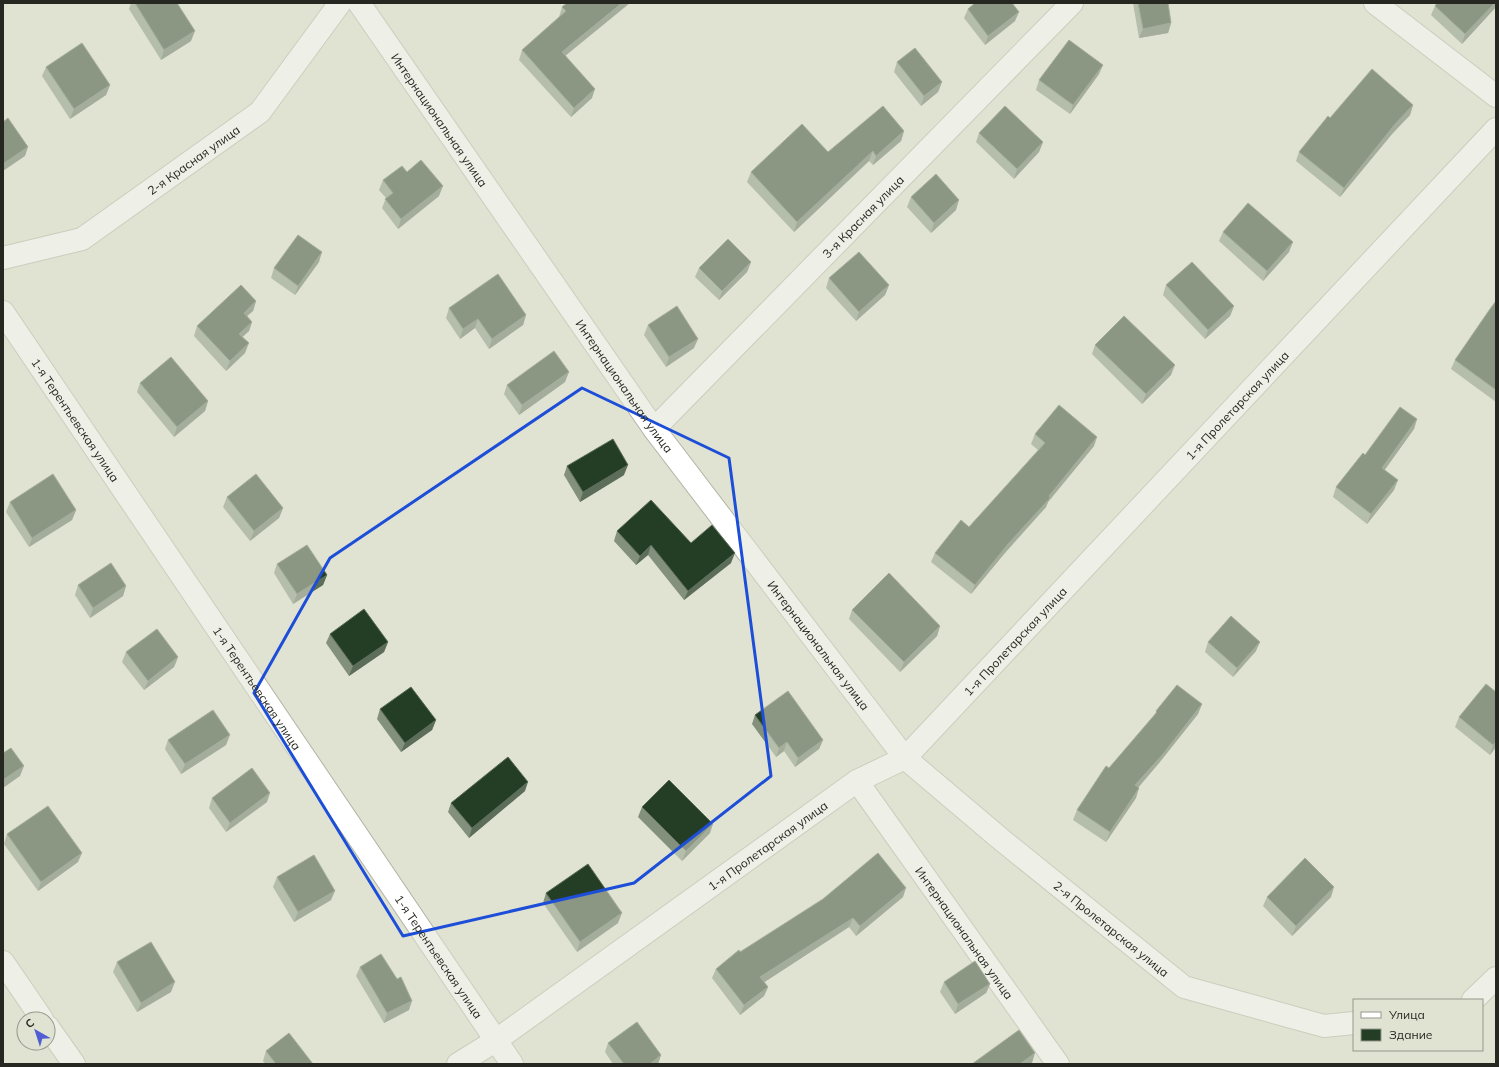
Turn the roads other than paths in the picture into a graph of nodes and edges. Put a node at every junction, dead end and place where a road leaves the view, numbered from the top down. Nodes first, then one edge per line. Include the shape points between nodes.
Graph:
1 (340, 3) edge
2 (359, 3) edge
3 (1072, 3) edge
4 (1375, 3) edge
5 (1496, 96) edge
6 (1496, 129) edge
7 (3, 258) edge
8 (3, 312) edge
9 (654, 429) junction
10 (905, 758) junction
11 (857, 781) junction
12 (3, 962) edge
13 (1496, 978) edge
14 (1474, 999) edge
15 (37, 1011) edge
16 (1353, 1022) edge
17 (56, 1038) edge
18 (495, 1041) junction
19 (74, 1064) edge
20 (458, 1064) edge
21 (512, 1064) edge
22 (1058, 1064) edge

1 - 7 street, 2-я Красная улица via 260,112 82,239
2 - 9 street, Интернациональная улица
3 - 9 street, 3-я Красная улица
4 - 5 street
6 - 10 street, 1-я Пролетарская улица
8 - 18 street, 1-я Терентьевская улица
9 - 10 street, Интернациональная улица
10 - 11 street, 1-я Пролетарская улица
10 - 16 street, 2-я Пролетарская улица via 1184,987 1324,1026
11 - 18 street, 1-я Пролетарская улица
11 - 22 street, Интернациональная улица
12 - 15 street
13 - 14 street
17 - 19 street
18 - 20 street, 1-я Пролетарская улица
18 - 21 street, 1-я Терентьевская улица

